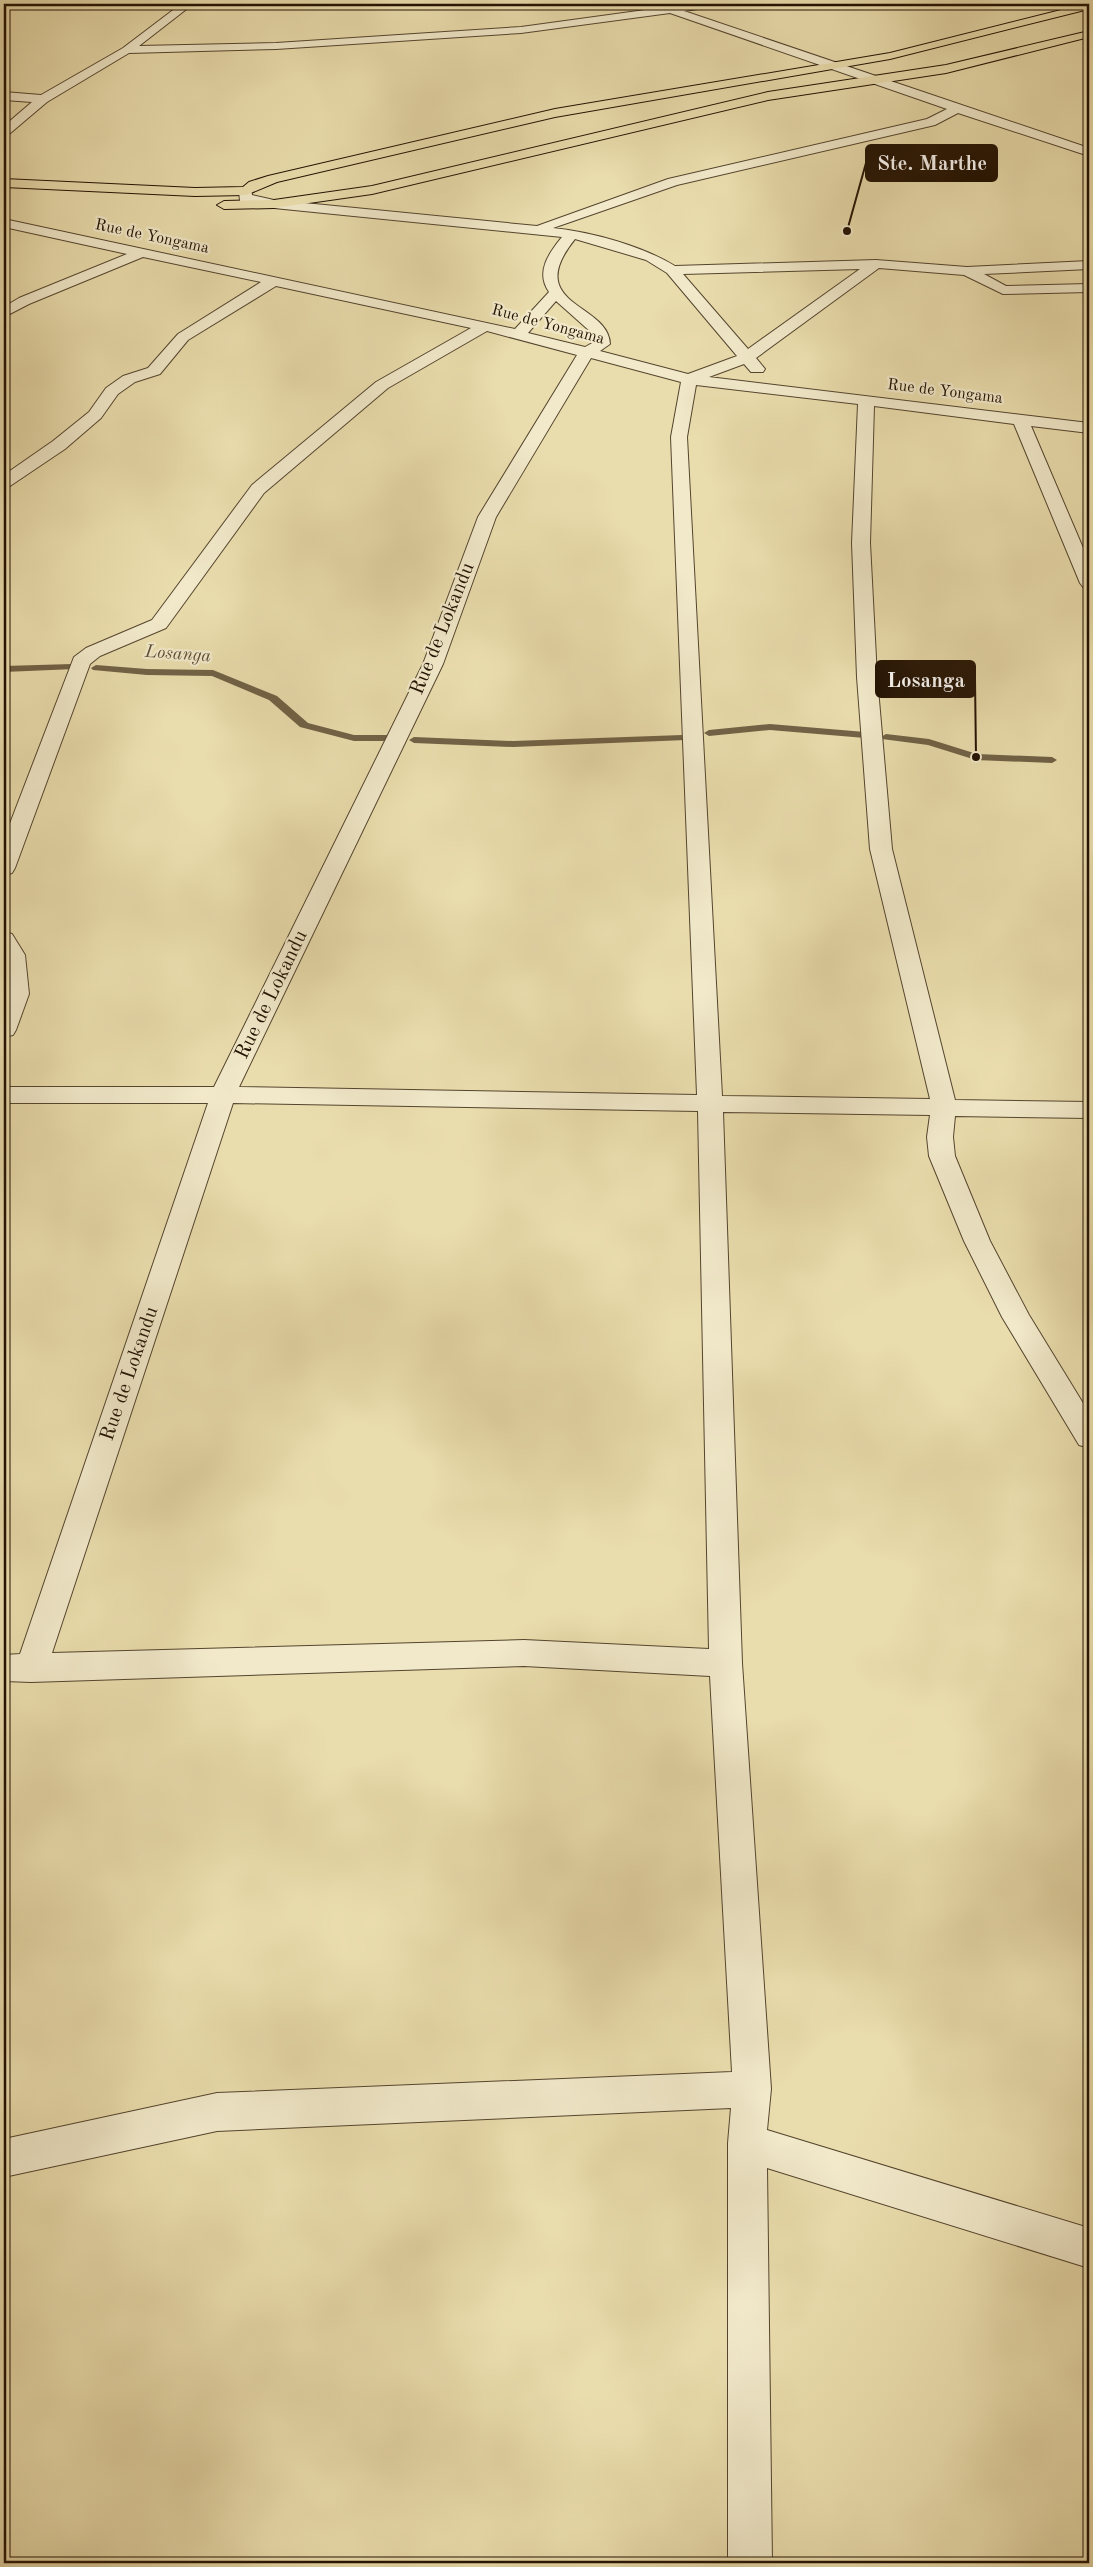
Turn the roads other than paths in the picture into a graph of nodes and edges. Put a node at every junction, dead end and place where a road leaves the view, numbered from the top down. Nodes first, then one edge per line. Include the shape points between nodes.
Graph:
1 (188, 4) edge
2 (652, 4) edge
3 (711, 4) edge
4 (1089, 6) edge
5 (669, 9) junction
6 (1089, 34) edge
7 (441, 36) junction
8 (433, 47) dead end
9 (127, 50) junction
10 (833, 66) junction
11 (878, 80) junction
12 (4, 96) edge
13 (43, 99) junction
14 (957, 109) junction
15 (4, 132) edge
16 (1088, 151) edge
17 (4, 183) edge
18 (246, 191) junction
19 (4, 196) edge
20 (48, 199) dead end
21 (274, 204) junction
22 (177, 205) dead end
23 (4, 223) edge
24 (537, 229) junction
25 (572, 234) junction
26 (141, 253) junction
27 (876, 264) junction
28 (1089, 265) edge
29 (672, 270) junction
30 (967, 271) junction
31 (275, 280) junction
32 (1089, 288) edge
33 (556, 293) junction
34 (4, 313) edge
35 (484, 326) junction
36 (517, 336) junction
37 (586, 353) junction
38 (745, 358) junction
39 (689, 379) junction
40 (777, 390) junction
41 (866, 400) junction
42 (1020, 420) junction
43 (1089, 428) edge
44 (4, 482) edge
45 (1089, 583) edge
46 (4, 868) edge
47 (4, 939) edge
48 (4, 1030) edge
49 (223, 1094) junction
50 (4, 1095) edge
51 (710, 1103) junction
52 (944, 1106) junction
53 (1089, 1110) edge
54 (1089, 1437) edge
55 (726, 1663) junction
56 (17, 1669) edge
57 (752, 2089) junction
58 (746, 2143) junction
59 (4, 2158) edge
60 (1089, 2248) edge
61 (750, 2563) edge

1 - 9 street
2 - 5 street
3 - 5 street
4 - 10 main road via 898,54
5 - 7 street via 522,30
5 - 10 street
6 - 11 main road via 946,69
7 - 8 street
7 - 9 street via 276,46
9 - 13 street
10 - 11 street
10 - 18 main road via 555,113 273,179 254,184
11 - 14 street
11 - 21 main road via 768,96 372,190
12 - 13 street
13 - 15 street
14 - 16 street
14 - 24 street via 931,122 673,182
17 - 18 main road via 195,192
18 - 21 street via 245,198
19 - 20 main road
21 - 22 main road
21 - 24 street
23 - 26 street, Rue de Yongama
24 - 25 street
25 - 29 street via 650,258
25 - 33 street via 549,272 550,283
26 - 31 street, Rue de Yongama
26 - 34 street via 24,301
27 - 29 street
27 - 30 street
27 - 38 street
28 - 30 street
29 - 38 street
30 - 32 street via 1003,290
31 - 35 street, Rue de Yongama
31 - 44 street via 183,337 154,371 129,378 112,391 95,415 59,445
33 - 36 street
33 - 37 street, Rue de Lokandu via 602,336 602,344
35 - 36 street, Rue de Yongama
35 - 46 street via 382,385 258,489 159,624 93,652 81,661
36 - 37 street, Rue de Yongama
37 - 39 street, Rue de Yongama
37 - 49 street, Rue de Lokandu via 487,517 432,664
38 - 39 street
38 - 40 street
39 - 40 street, Rue de Yongama
39 - 51 street via 679,438
40 - 41 street, Rue de Yongama
41 - 42 street, Rue de Yongama
41 - 52 street via 861,543 867,677 882,849
42 - 43 street, Rue de Yongama
42 - 45 street
47 - 48 street via 13,955 17,994
49 - 50 street
49 - 51 street
49 - 56 street, Rue de Lokandu
51 - 52 street
51 - 55 street
52 - 53 street
52 - 54 street via 940,1138 942,1156 977,1241 1016,1317
55 - 56 street via 524,1653
55 - 57 street
57 - 58 street
57 - 59 street via 217,2112
58 - 60 street
58 - 61 street

